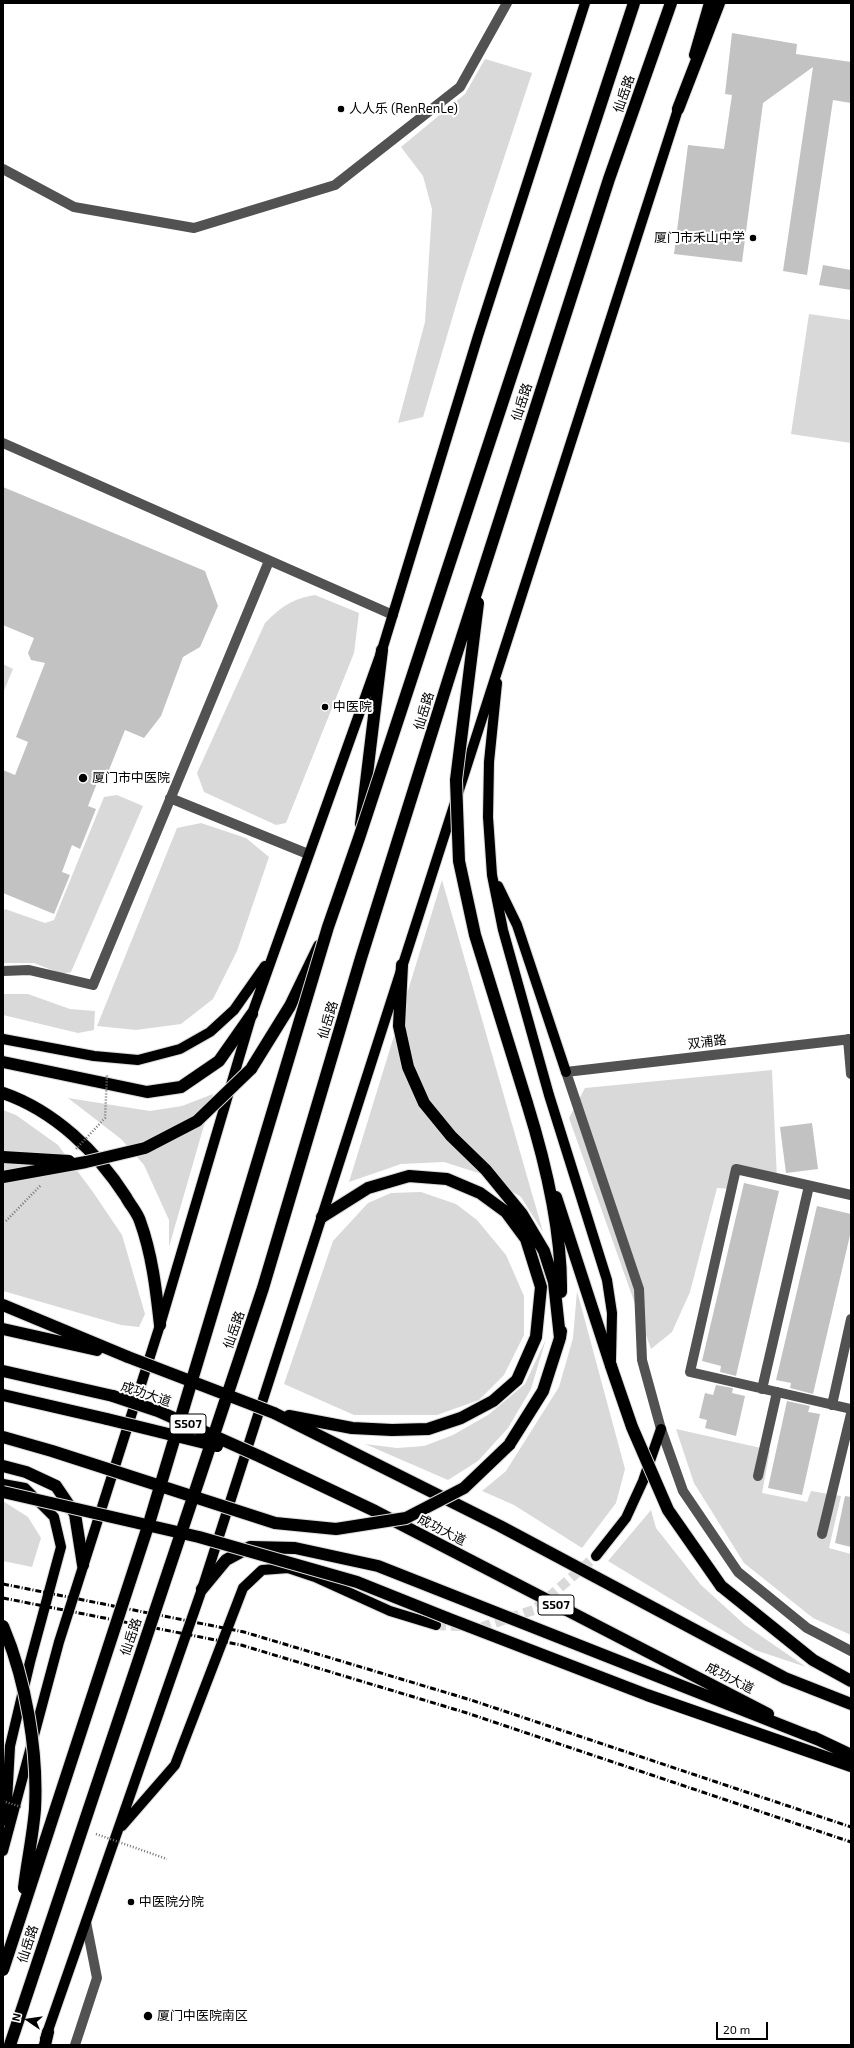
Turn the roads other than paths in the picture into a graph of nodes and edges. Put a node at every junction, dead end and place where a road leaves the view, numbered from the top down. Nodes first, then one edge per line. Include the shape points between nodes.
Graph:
1 (507, 3) edge
2 (634, 3) edge
3 (671, 3) edge
4 (709, 3) edge
5 (719, 3) edge
6 (583, 4) edge
7 (678, 109) junction
8 (3, 169) edge
9 (3, 443) edge
10 (268, 561) junction
11 (482, 572) junction
12 (393, 615) junction
13 (382, 650) junction
14 (498, 667) junction
15 (170, 798) junction
16 (359, 838) junction
17 (308, 854) junction
18 (492, 875) junction
19 (328, 927) junction
20 (272, 956) junction
21 (402, 966) junction
22 (3, 971) edge
23 (252, 1014) junction
24 (3, 1039) edge
25 (850, 1039) edge
26 (3, 1062) edge
27 (566, 1072) junction
28 (851, 1074) edge
29 (3, 1093) edge
30 (3, 1157) edge
31 (544, 1158) junction
32 (86, 1162) junction
33 (3, 1177) edge
34 (809, 1186) junction
35 (851, 1195) edge
36 (322, 1217) junction
37 (3, 1305) edge
38 (851, 1319) edge
39 (160, 1325) junction
40 (3, 1329) edge
41 (560, 1338) junction
42 (128, 1357) junction
43 (611, 1366) junction
44 (3, 1371) edge
45 (762, 1389) junction
46 (777, 1392) junction
47 (3, 1395) edge
48 (832, 1405) junction
49 (851, 1409) edge
50 (274, 1413) junction
51 (851, 1414) edge
52 (661, 1429) junction
53 (3, 1437) edge
54 (261, 1457) junction
55 (3, 1466) edge
56 (758, 1476) dead end
57 (3, 1484) edge
58 (3, 1492) edge
59 (822, 1534) dead end
60 (596, 1556) tunnel mouth
61 (83, 1565) junction
62 (202, 1589) junction
63 (436, 1625) tunnel mouth
64 (3, 1626) edge
65 (851, 1651) edge
66 (851, 1681) edge
67 (851, 1704) edge
68 (819, 1740) junction
69 (851, 1755) edge
70 (851, 1766) edge
71 (118, 1830) junction
72 (4, 1849) edge
73 (19, 1921) junction
74 (86, 1922) junction
75 (3, 1970) edge
76 (48, 2032) joint
77 (10, 2045) edge
78 (44, 2045) edge
79 (75, 2045) edge

1 - 8 street via 460,87 335,185 194,228 74,207
2 - 16 highway, 仙岳路, bridge
3 - 11 highway, 仙岳路, bridge via 609,179
4 - 7 main road
5 - 7 highway
6 - 12 main road
7 - 14 main road
9 - 10 street
10 - 12 street
10 - 15 street
11 - 31 highway, bridge via 456,780 459,862 475,935
11 - 77 highway, 仙岳路, bridge via 361,958 263,1288
12 - 13 main road
13 - 16 highway
13 - 17 main road
14 - 18 main road via 489,762 488,817
14 - 21 main road
15 - 17 street
15 - 22 street via 93,985 29,970
16 - 19 highway, 仙岳路, bridge
17 - 20 main road
18 - 27 main road via 517,925
18 - 43 main road via 503,930 549,1095 607,1280 612,1313
19 - 32 highway, bridge via 290,1006 251,1069 196,1121 145,1148
19 - 73 highway, 仙岳路, bridge via 150,1520
20 - 23 main road
20 - 24 main road via 234,1010 210,1032 180,1050 138,1060 94,1056
21 - 36 main road
21 - 41 highway via 399,1026 408,1067 424,1103 450,1136 486,1170 522,1214 544,1251 554,1282
23 - 26 highway via 219,1062 181,1088 146,1092
23 - 39 main road
25 - 27 street, 双浦路
25 - 28 street
27 - 52 street via 638,1289 642,1360
29 - 39 highway via 48,1116 84,1144 114,1179 140,1219 153,1266
30 - 32 highway, bridge
31 - 41 highway via 562,1267
31 - 43 highway
32 - 33 highway, bridge
34 - 35 street
34 - 45 street
34 - 45 street via 736,1169 690,1372
36 - 50 highway via 368,1188 409,1176 447,1179 480,1194 506,1212 526,1239 541,1287 536,1337 517,1380 493,1401 461,1418 428,1429 352,1428
36 - 62 main road
37 - 42 highway
38 - 48 street
39 - 61 main road
40 - 42 highway, 成功大道
41 - 53 highway, bridge via 543,1391 509,1445 464,1488 406,1518 336,1529 275,1523 52,1450
42 - 50 highway, 成功大道, bridge
43 - 66 highway, bridge via 632,1427 668,1510 721,1586 813,1660
44 - 54 highway, 成功大道 / S507, bridge via 113,1396 158,1411
45 - 46 street
46 - 48 street
46 - 56 street
47 - 54 highway, bridge
48 - 49 street
50 - 67 highway, 成功大道 via 500,1526 785,1678
51 - 59 street
52 - 60 main road via 643,1481 626,1518
52 - 65 street via 683,1491 738,1572 807,1628
54 - 68 highway, 成功大道 / S507 via 382,1515
55 - 61 highway via 26,1472 56,1486 75,1514
57 - 72 main road via 25,1488 54,1516 61,1547 10,1746
58 - 70 highway, bridge via 207,1539 357,1582 647,1695
61 - 72 main road via 57,1649
62 - 68 highway via 226,1560 250,1547 295,1548 378,1566
62 - 71 main road
63 - 71 main road via 390,1611 315,1577 288,1568 262,1570 243,1588 175,1765
64 - 73 highway, bridge via 23,1684 33,1746 35,1809
68 - 69 highway, 成功大道 / S507
71 - 74 main road
73 - 75 highway, 仙岳路, bridge
74 - 76 main road
74 - 79 street via 97,1978
76 - 78 highway

